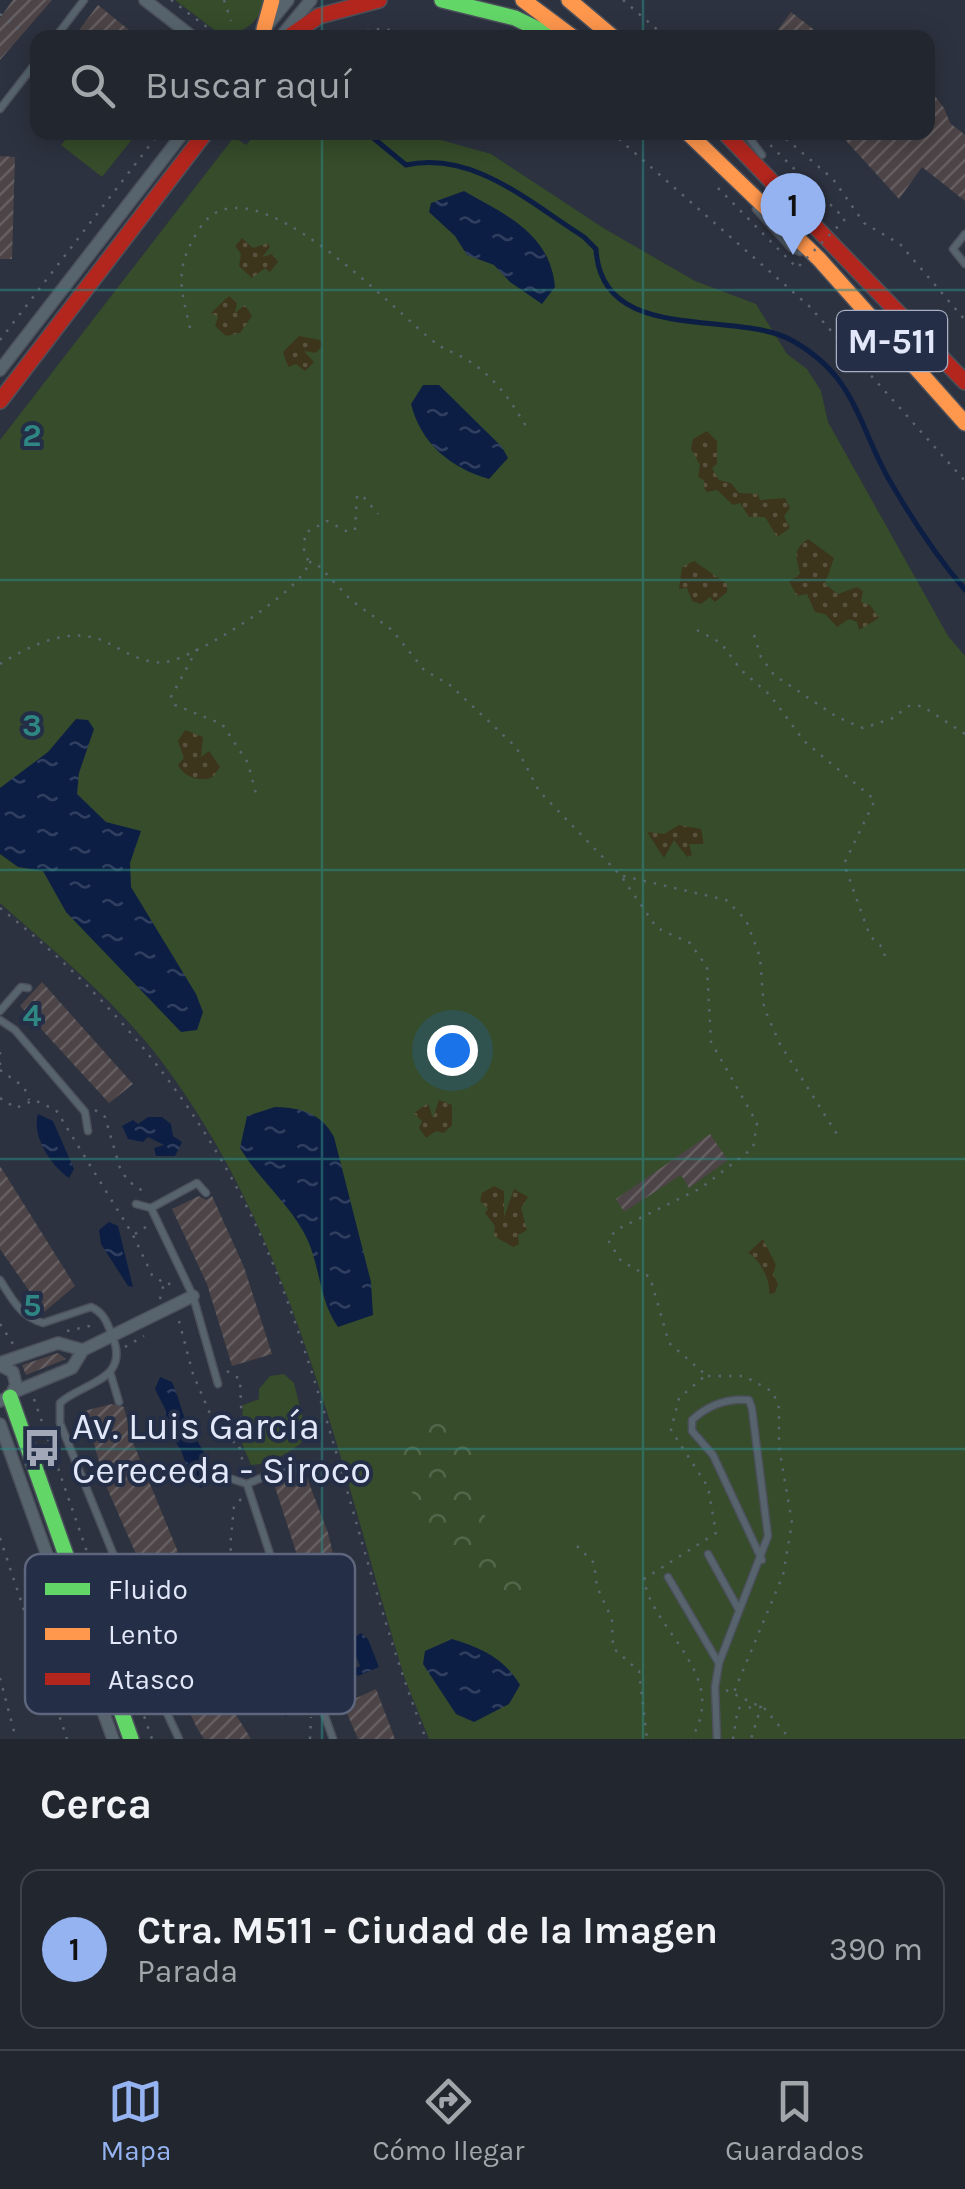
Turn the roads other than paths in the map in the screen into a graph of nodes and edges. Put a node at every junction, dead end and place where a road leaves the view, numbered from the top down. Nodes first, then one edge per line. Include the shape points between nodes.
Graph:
1 (84, 0) edge
2 (145, 0) edge
3 (272, 0) edge
4 (288, 0) edge
5 (311, 0) edge
6 (379, 0) edge
7 (442, 0) edge
8 (523, 0) edge
9 (568, 0) edge
10 (61, 30) edge
11 (184, 30) edge
12 (262, 30) edge
13 (263, 30) edge
14 (290, 30) edge
15 (297, 30) edge
16 (540, 30) edge
17 (563, 30) edge
18 (604, 30) edge
19 (30, 70) edge
20 (0, 108) edge
21 (178, 140) edge
22 (200, 140) edge
23 (696, 140) edge
24 (733, 140) edge
25 (750, 140) edge
26 (774, 178) junction
27 (965, 234) edge
28 (965, 264) edge
29 (0, 370) edge
30 (965, 382) edge
31 (0, 401) edge
32 (965, 423) edge
33 (28, 988) dead end
34 (0, 1011) edge
35 (0, 1020) edge
36 (88, 1131) dead end
37 (206, 1192) dead end
38 (136, 1204) dead end
39 (152, 1208) junction
40 (0, 1280) edge
41 (194, 1301) junction
42 (113, 1336) junction
43 (83, 1350) junction
44 (1, 1364) edge
45 (110, 1372) junction
46 (218, 1384) dead end
47 (8, 1396) edge
48 (119, 1402) dead end
49 (0, 1424) edge
50 (298, 1470) dead end
51 (47, 1554) edge
52 (65, 1554) edge
53 (112, 1554) edge
54 (270, 1554) edge
55 (708, 1554) dead end
56 (762, 1560) junction
57 (668, 1577) dead end
58 (739, 1610) junction
59 (719, 1663) junction
60 (104, 1714) edge
61 (122, 1714) edge
62 (167, 1714) edge
63 (324, 1714) edge
64 (113, 1739) edge
65 (131, 1739) edge
66 (179, 1739) edge
67 (333, 1739) edge
68 (717, 1739) edge

1 - 10 lane
2 - 11 street
3 - 12 main road
4 - 13 street
5 - 14 street
6 - 15 main road via 319,16
7 - 16 main road
8 - 17 main road
9 - 18 main road
19 - 20 lane
21 - 29 street
22 - 31 main road
23 - 32 main road, M-511 via 819,259
24 - 26 main road, M-511
25 - 26 lane
26 - 30 main road, M-511
27 - 28 lane via 954,249
33 - 34 lane
35 - 36 lane via 85,1112
37 - 39 lane via 198,1182
38 - 39 lane
39 - 41 lane
40 - 42 lane via 35,1321 92,1307
41 - 42 street
41 - 46 lane
42 - 43 street
42 - 45 lane
43 - 44 street via 58,1343
43 - 47 street via 72,1368
44 - 47 street via 13,1372
45 - 48 lane
45 - 53 lane via 68,1396 60,1423
47 - 52 main road
49 - 51 street
50 - 54 lane via 290,1465 240,1482 251,1494
55 - 58 lane
56 - 56 lane via 768,1536 752,1409 738,1399 704,1408 692,1420 692,1431 713,1455
56 - 58 lane
57 - 59 lane
58 - 59 lane
59 - 68 lane
60 - 64 street
61 - 65 main road
62 - 66 lane
63 - 67 lane

